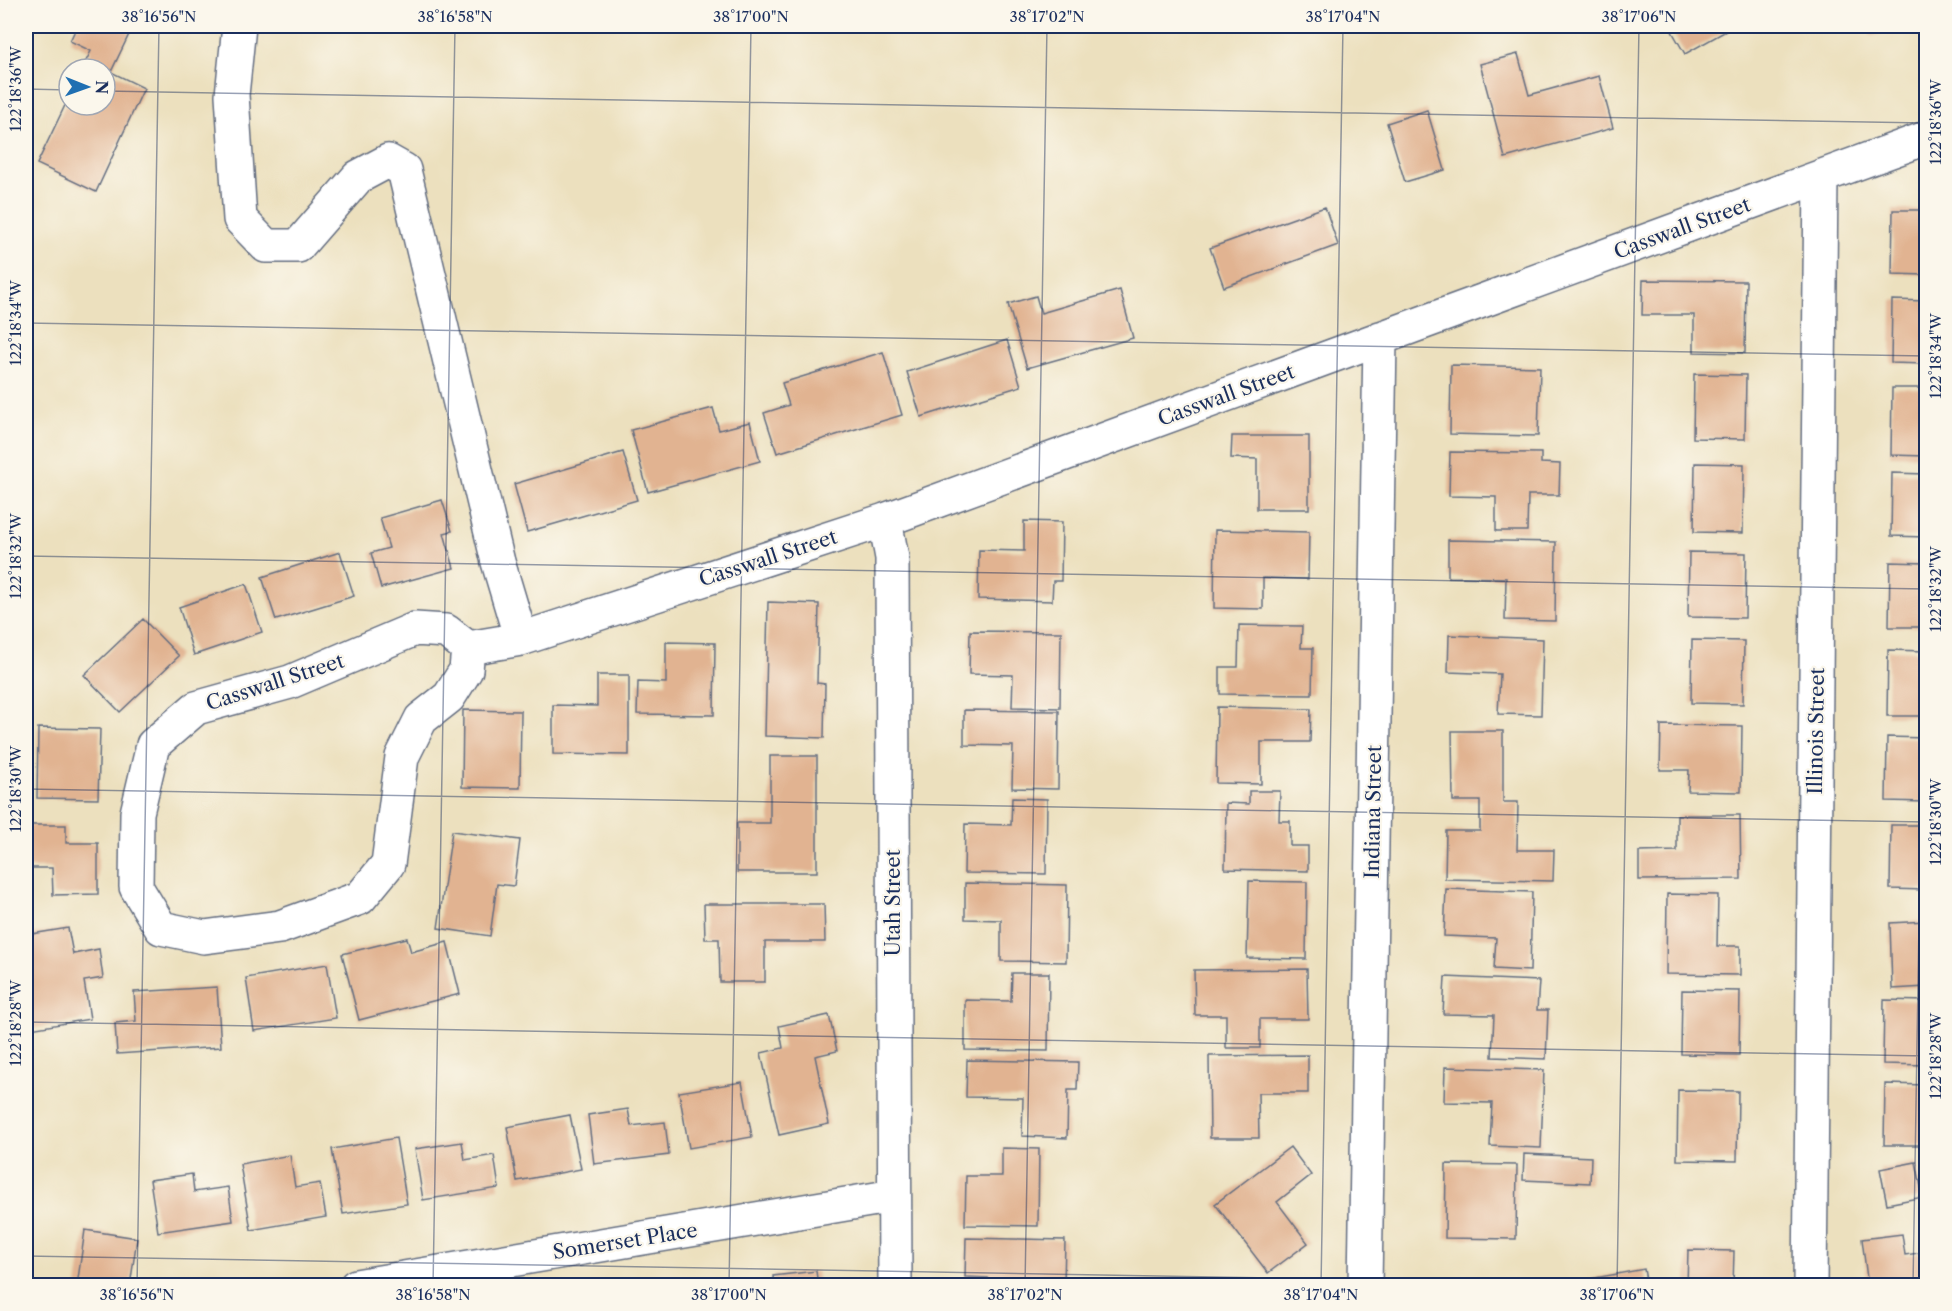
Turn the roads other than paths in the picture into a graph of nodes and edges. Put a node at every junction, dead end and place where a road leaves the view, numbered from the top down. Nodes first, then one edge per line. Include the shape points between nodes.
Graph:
1 (239, 26) edge
2 (1926, 138) edge
3 (1821, 177) junction
4 (1380, 338) junction
5 (885, 520) junction
6 (520, 639) junction
7 (468, 648) junction
8 (894, 1196) junction
9 (356, 1286) edge
10 (896, 1286) edge
11 (1365, 1286) edge
12 (1810, 1286) edge

1 - 6 street via 232,95 240,219 266,246 298,246 358,177 388,161 404,170
2 - 3 street, Casswall Street
3 - 4 street, Casswall Street
3 - 12 street, Illinois Street
4 - 5 street, Casswall Street
4 - 11 street, Indiana Street
5 - 6 street, Casswall Street
5 - 8 street, Utah Street via 892,558
6 - 7 street, Casswall Street
7 - 7 street, Casswall Street via 446,631 415,629 290,682 196,708 153,744 137,813 136,887 161,928 204,937 280,927 360,898 388,864 402,757 421,719 449,697 466,670
8 - 9 street, Somerset Place
8 - 10 street, Utah Street

